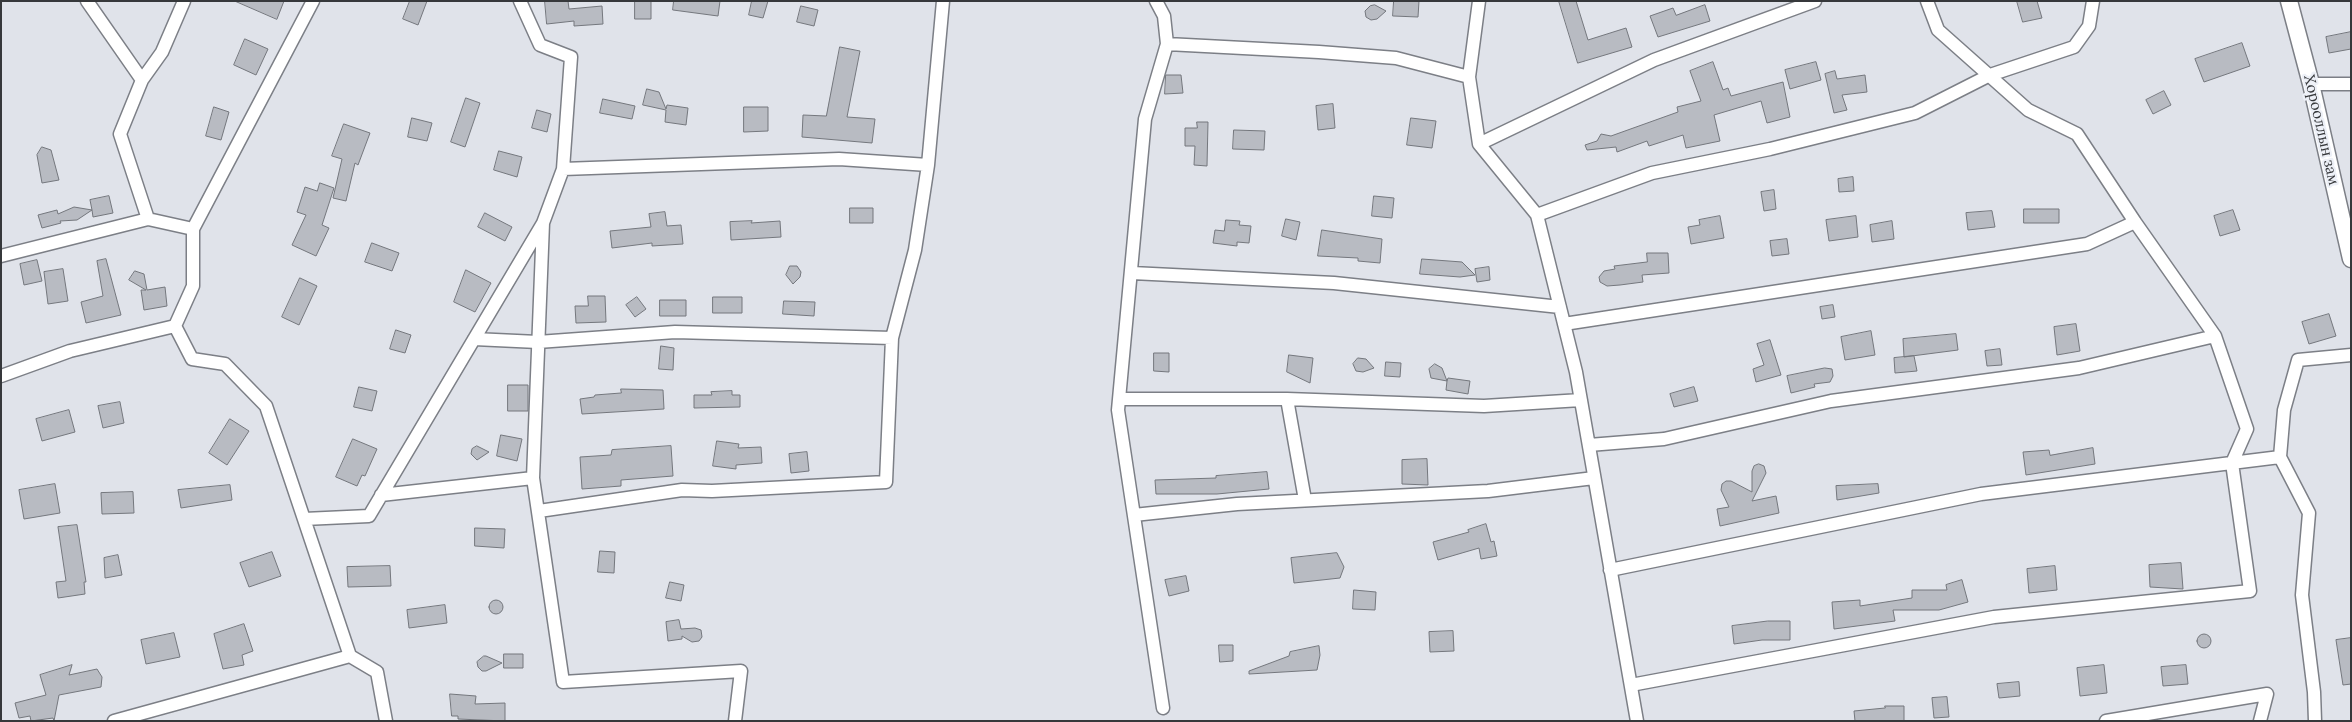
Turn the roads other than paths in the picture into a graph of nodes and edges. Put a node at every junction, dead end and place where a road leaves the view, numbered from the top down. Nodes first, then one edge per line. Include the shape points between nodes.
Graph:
1 (87, 1) edge
2 (184, 1) edge
3 (313, 1) edge
4 (520, 1) edge
5 (943, 1) edge
6 (1156, 1) edge
7 (1479, 1) edge
8 (1815, 1) edge
9 (1927, 1) edge
10 (2093, 1) edge
11 (2289, 1) edge
12 (1168, 44) junction
13 (1990, 75) junction
14 (1468, 77) junction
15 (142, 80) junction
16 (2310, 84) junction
17 (2351, 84) edge
18 (1479, 144) junction
19 (928, 165) junction
20 (563, 169) junction
21 (2345, 211) edge
22 (1537, 215) junction
23 (148, 219) junction
24 (2135, 222) junction
25 (543, 223) junction
26 (193, 229) junction
27 (1, 256) edge
28 (2351, 259) edge
29 (1132, 273) junction
30 (1560, 307) junction
31 (1564, 324) junction
32 (176, 326) junction
33 (2215, 336) junction
34 (892, 338) junction
35 (474, 339) junction
36 (538, 342) junction
37 (2351, 355) edge
38 (1, 376) edge
39 (1120, 399) junction
40 (1286, 399) junction
41 (1581, 400) junction
42 (1589, 445) junction
43 (2280, 457) junction
44 (2232, 463) junction
45 (533, 478) junction
46 (1594, 478) junction
47 (382, 495) junction
48 (1305, 500) junction
49 (539, 511) junction
50 (1134, 515) junction
51 (304, 519) junction
52 (1610, 570) junction
53 (350, 656) junction
54 (1631, 685) junction
55 (1162, 708) dead end
56 (114, 721) edge
57 (386, 721) edge
58 (735, 721) edge
59 (1637, 721) edge
60 (2106, 721) edge
61 (2260, 721) edge
62 (2315, 721) edge

1 - 15 street
2 - 15 street via 162,52
3 - 26 street
4 - 20 street via 540,45 570,57
5 - 19 street
6 - 12 street via 1164,16
7 - 14 street
8 - 18 street via 1654,60
9 - 13 street via 1938,30
10 - 13 street via 2088,26 2074,47
11 - 16 street, Хорооллын зам
12 - 14 street via 1396,58
12 - 29 street via 1145,119
13 - 22 street via 1915,113 1652,174
13 - 24 street via 2028,110 2077,134
14 - 18 street
15 - 23 street via 120,134
16 - 17 street
16 - 21 street, Хорооллын зам
18 - 22 street
19 - 20 street via 838,159
19 - 34 street via 916,250
20 - 25 street
21 - 28 street, Хорооллын зам
22 - 30 street
23 - 26 street
23 - 27 street
24 - 31 street via 2088,244
24 - 33 street
25 - 35 street
25 - 36 street
26 - 32 street via 192,286
29 - 30 street via 1334,283
29 - 39 street
30 - 31 street
31 - 41 street
32 - 38 street via 70,351
32 - 51 street via 192,359 224,364 266,406
33 - 42 street via 2079,368 1831,402 1664,439
33 - 44 street via 2247,429
34 - 36 street via 675,332
34 - 49 street via 886,482 682,490
35 - 36 street
35 - 47 street
36 - 45 street
37 - 43 street via 2298,360 2284,410
39 - 40 street
39 - 50 street via 1118,410
40 - 41 street via 1484,406
40 - 48 street
41 - 42 street
42 - 46 street
43 - 44 street
43 - 62 street via 2310,513 2302,595
44 - 52 street via 1981,494
44 - 54 street via 2250,591 1994,617
45 - 47 street
45 - 49 street
46 - 48 street via 1488,491
46 - 52 street
47 - 51 street via 369,516
48 - 50 street
49 - 58 street via 563,682 741,671
50 - 55 street
51 - 53 street
52 - 54 street
53 - 56 street
53 - 57 street via 376,672
54 - 59 street
60 - 61 street via 2267,694

